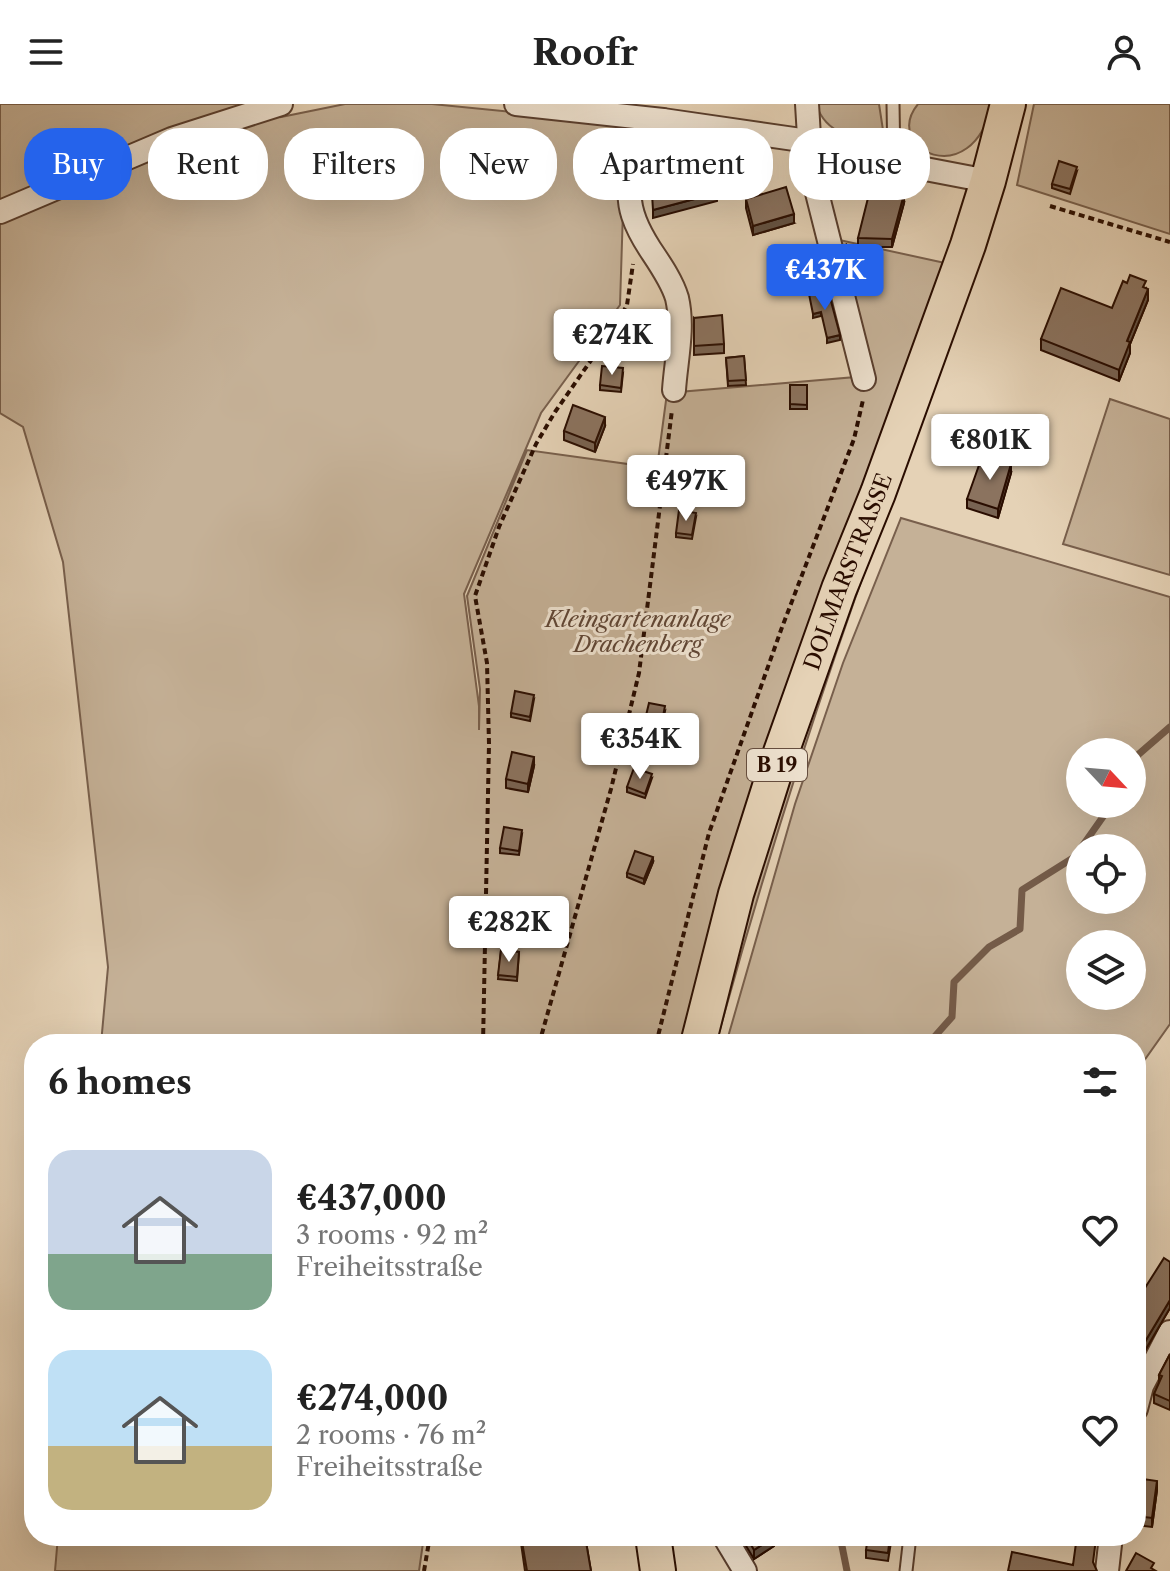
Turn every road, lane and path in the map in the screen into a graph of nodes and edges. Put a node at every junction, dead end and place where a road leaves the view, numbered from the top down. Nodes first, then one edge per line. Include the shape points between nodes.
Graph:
1 (281, 104) edge
2 (516, 104) edge
3 (807, 104) edge
4 (893, 104) edge
5 (905, 104) edge
6 (1008, 104) edge
7 (894, 118) junction
8 (663, 120) junction
9 (808, 128) edge
10 (894, 128) edge
11 (789, 138) edge
12 (930, 170) edge
13 (988, 181) junction
14 (819, 200) edge
15 (1050, 206) dead end
16 (0, 212) edge
17 (637, 229) junction
18 (1170, 242) edge
19 (864, 379) joint
20 (674, 390) joint
21 (483, 1034) edge
22 (542, 1034) edge
23 (659, 1034) edge
24 (701, 1034) edge
25 (1170, 1332) edge
26 (1146, 1378) edge
27 (428, 1546) edge
28 (654, 1546) edge
29 (730, 1546) edge
30 (909, 1546) edge
31 (1110, 1546) edge
32 (424, 1571) edge
33 (658, 1571) edge
34 (745, 1571) edge
35 (906, 1571) edge
36 (1107, 1571) edge

1 - 16 street via 172,139
2 - 8 street
3 - 9 street
4 - 7 lane
5 - 7 lane
6 - 13 main road, DOLMARSTRASSE / B 19
7 - 10 lane
8 - 11 street
8 - 17 street via 629,190
12 - 13 street
13 - 24 main road, DOLMARSTRASSE / B 19 via 793,718 736,894
14 - 19 street
15 - 18 path
17 - 20 street via 676,294 681,319
17 - 21 path via 627,305 536,444 475,596 487,663 489,744
19 - 23 path, DOLMARSTRASSE via 854,439 709,833
20 - 22 path via 639,673
25 - 26 street
27 - 32 path
28 - 33 main road
29 - 34 street
30 - 35 lane
31 - 36 street

